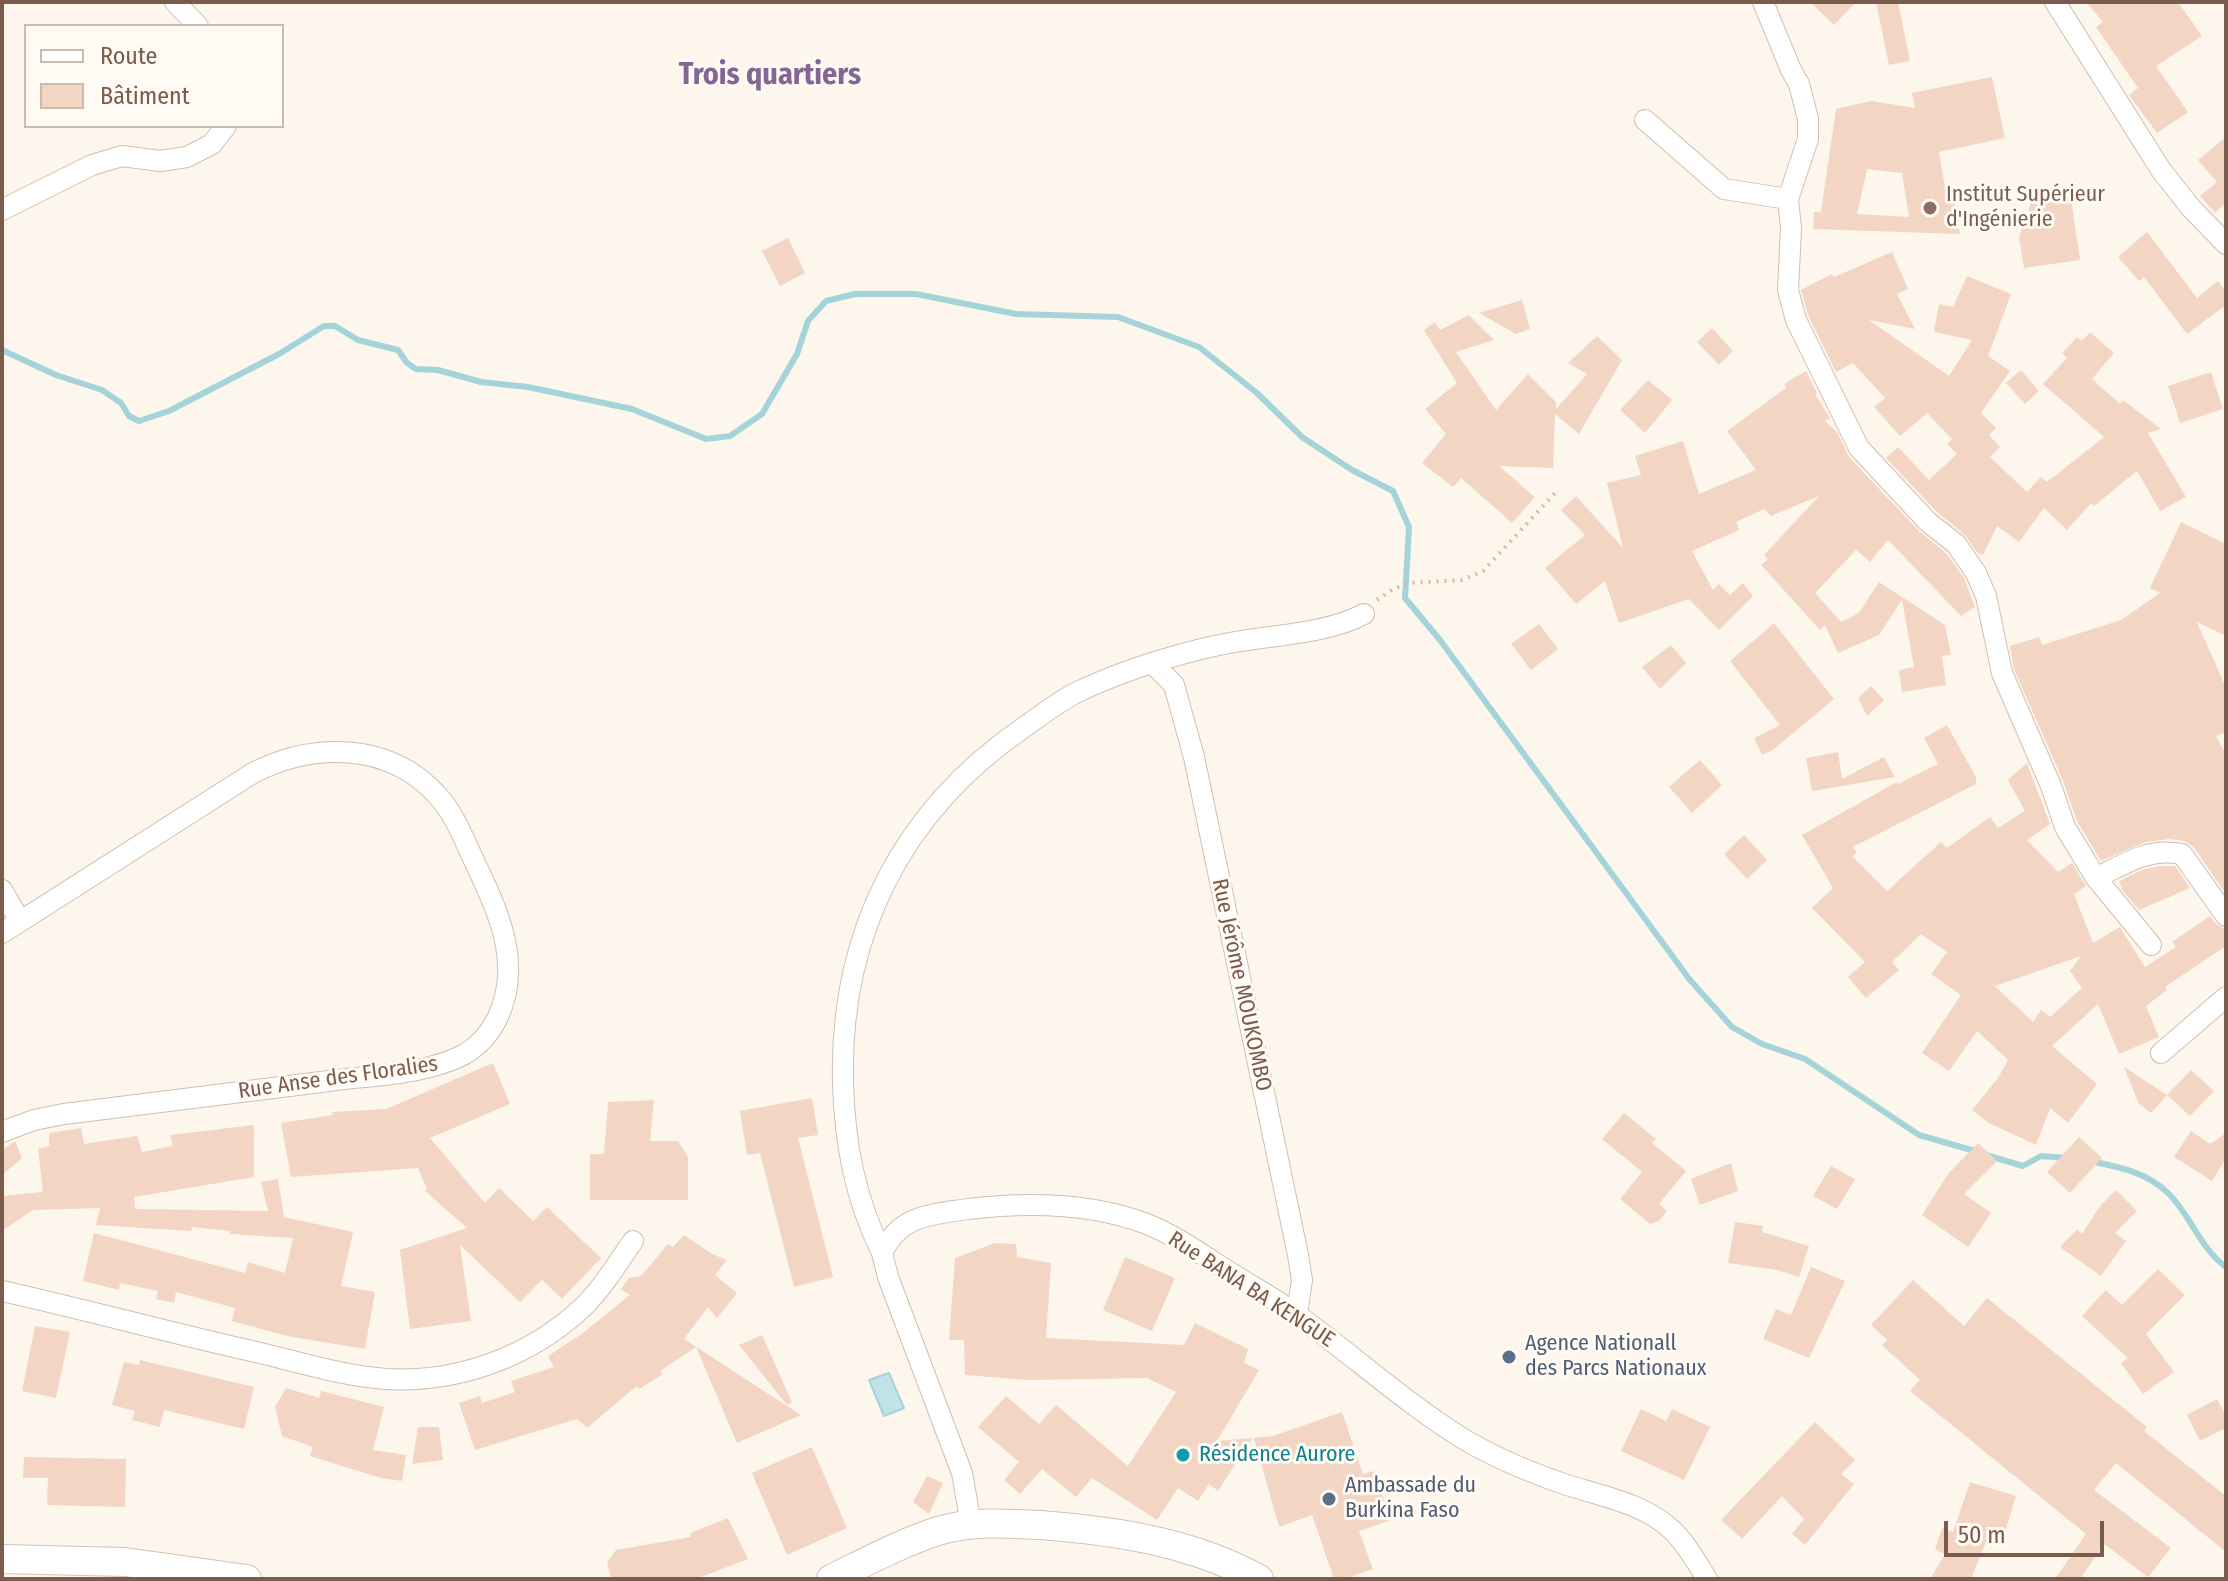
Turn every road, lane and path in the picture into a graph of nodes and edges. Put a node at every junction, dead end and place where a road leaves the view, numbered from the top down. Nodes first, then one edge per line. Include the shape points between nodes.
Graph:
1 (175, 2) edge
2 (1763, 2) edge
3 (2055, 2) edge
4 (196, 24) edge
5 (1645, 120) dead end
6 (224, 128) edge
7 (1788, 199) junction
8 (2, 210) edge
9 (2226, 244) edge
10 (1556, 492) dead end
11 (1368, 610) joint
12 (1153, 664) junction
13 (2096, 878) junction
14 (2, 890) edge
15 (2226, 916) edge
16 (20, 921) junction
17 (2, 933) edge
18 (2151, 945) dead end
19 (2226, 997) edge
20 (2161, 1053) dead end
21 (2, 1132) edge
22 (633, 1241) dead end
23 (882, 1253) junction
24 (2, 1291) edge
25 (1297, 1314) junction
26 (971, 1524) junction
27 (2, 1559) edge
28 (247, 1579) edge
29 (831, 1579) edge
30 (1259, 1579) edge
31 (1707, 1579) edge

1 - 4 street
2 - 7 street via 1799,84 1808,119 1808,139
3 - 9 street via 2161,170
5 - 7 street via 1724,189
6 - 8 street via 212,144 187,157 160,161 122,156 92,165
7 - 13 street via 1788,290 1796,320 1859,448 1956,544 1976,573 2002,673 2065,827
10 - 11 path via 1483,571 1462,580 1410,583 1393,589
11 - 12 street via 1341,624 1230,643
12 - 23 street via 1084,689 983,759 941,799 878,895 848,985 843,1066 851,1169
12 - 25 street, Rue Jérôme MOUKOMBO via 1174,685 1194,757 1298,1255 1302,1280
13 - 15 street via 2145,854 2182,854
13 - 18 street
14 - 16 street
16 - 17 street, Rue Anse des Floralies
16 - 21 street, Rue Anse des Floralies via 271,764 347,751 409,771 438,796 498,915 509,976 494,1025 467,1053 446,1062 64,1114
19 - 20 street
22 - 24 street via 581,1309 542,1338 483,1367 419,1378 386,1379 315,1367
23 - 25 street, Rue BANA BA KENGUE via 891,1235 906,1223 938,1213 1074,1207 1146,1224 1172,1236
23 - 26 street via 962,1473
25 - 31 street, Rue BANA BA KENGUE via 1461,1438 1517,1467 1656,1518 1672,1529
26 - 29 main road via 938,1531
26 - 30 main road via 1068,1527 1143,1538 1206,1556
27 - 28 main road via 125,1562

